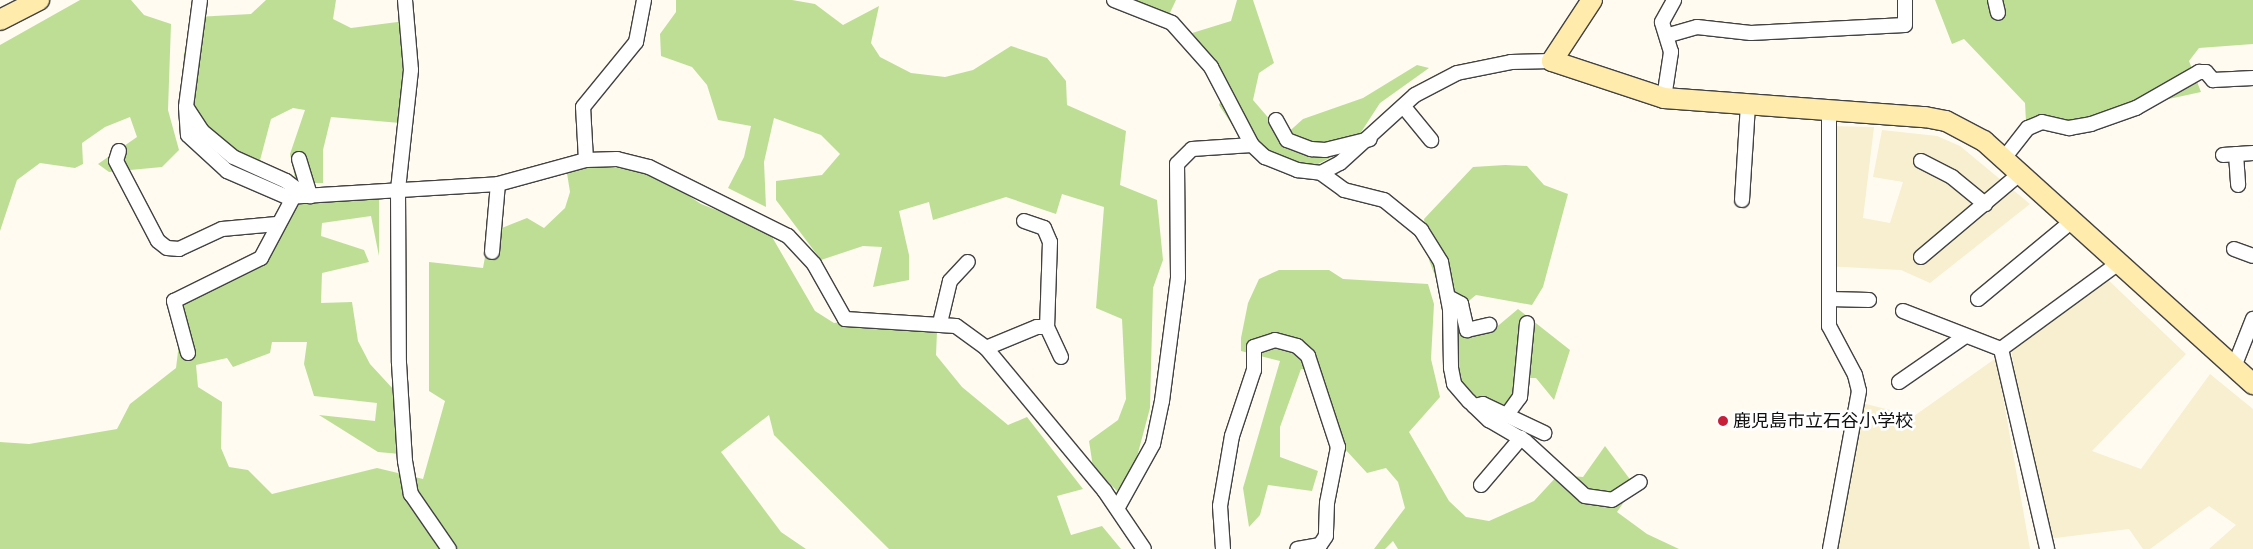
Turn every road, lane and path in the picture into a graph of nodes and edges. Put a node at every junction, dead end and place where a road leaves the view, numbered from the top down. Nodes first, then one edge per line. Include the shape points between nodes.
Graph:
1 (39, 0) edge
2 (200, 0) edge
3 (405, 0) edge
4 (644, 0) edge
5 (1114, 0) edge
6 (1592, 0) edge
7 (1674, 0) edge
8 (1904, 0) edge
9 (0, 20) edge
10 (1669, 35) junction
11 (1552, 61) junction
12 (2253, 78) edge
13 (1664, 98) junction
14 (1748, 104) junction
15 (1404, 107) junction
16 (1829, 109) junction
17 (1276, 120) dead end
18 (1370, 139) junction
19 (1431, 140) dead end
20 (1252, 145) junction
21 (119, 151) dead end
22 (2253, 153) edge
23 (2005, 157) junction
24 (299, 159) dead end
25 (586, 160) junction
26 (1921, 161) dead end
27 (1321, 172) junction
28 (2022, 172) junction
29 (498, 184) junction
30 (2238, 185) dead end
31 (398, 190) junction
32 (303, 196) junction
33 (1742, 200) dead end
34 (1985, 204) junction
35 (2073, 220) junction
36 (1024, 222) dead end
37 (277, 224) junction
38 (2234, 249) dead end
39 (492, 252) dead end
40 (2253, 256) edge
41 (1921, 257) dead end
42 (968, 262) dead end
43 (2120, 262) junction
44 (1448, 297) junction
45 (1829, 299) junction
46 (1978, 299) dead end
47 (1869, 300) dead end
48 (1902, 311) dead end
49 (2253, 318) edge
50 (940, 323) junction
51 (1528, 323) dead end
52 (1489, 325) dead end
53 (1047, 328) junction
54 (1964, 336) junction
55 (986, 348) junction
56 (2001, 350) junction
57 (188, 353) dead end
58 (1061, 357) dead end
59 (2234, 367) junction
60 (1899, 382) dead end
61 (2253, 384) edge
62 (1474, 406) junction
63 (1506, 416) junction
64 (1544, 433) dead end
65 (1521, 438) junction
66 (1640, 482) dead end
67 (1481, 485) dead end
68 (1118, 507) junction
69 (449, 549) edge
70 (1144, 549) edge
71 (1223, 549) edge
72 (1297, 549) edge
73 (1830, 549) edge
74 (2047, 549) edge

1 - 9 street
2 - 32 street via 186,107 188,135 227,171
3 - 31 street via 411,70
4 - 25 street via 636,42 583,107
5 - 20 street via 1172,23 1195,45
6 - 11 street
7 - 10 street via 1662,22
8 - 10 street via 1905,25 1751,32 1696,27
10 - 13 street
11 - 13 street
11 - 15 street via 1511,62 1458,73 1415,95
12 - 23 street via 2213,80 2206,72 2199,72 2136,108 2091,124 2069,128 2042,122 2028,128
13 - 14 street
14 - 16 street
14 - 33 street
15 - 18 street
15 - 19 street
16 - 23 street via 1946,121
16 - 45 street
17 - 18 street via 1287,140 1311,149 1326,150
18 - 27 street
20 - 27 street via 1278,163
20 - 68 street via 1192,149 1177,164 1178,278 1162,402 1153,444
21 - 37 street via 116,161 158,240 167,248 179,249 222,229
22 - 30 street via 2229,155
23 - 28 street
24 - 32 street
25 - 29 street
25 - 50 street via 617,159 649,167 788,236 814,264 845,319
26 - 34 street via 1952,177
27 - 44 street via 1344,190 1384,200 1408,216 1442,262
28 - 34 street
28 - 35 street
29 - 31 street
29 - 39 street
31 - 32 street
31 - 69 street via 399,363 405,460 411,494 435,523
32 - 37 street
34 - 41 street
35 - 43 street
35 - 46 street
36 - 53 street via 1044,228 1050,242
37 - 57 street via 261,258 174,301
38 - 40 street
42 - 50 street via 950,281
43 - 56 street
43 - 59 street
44 - 52 street via 1461,304 1467,330
44 - 62 street via 1454,384
45 - 47 street
45 - 73 street via 1828,326 1855,375 1859,391
48 - 54 street
49 - 59 street
50 - 55 street via 956,326
51 - 63 street via 1520,397
53 - 55 street via 1037,327
53 - 58 street
54 - 56 street
54 - 60 street
55 - 68 street
56 - 74 street
59 - 61 street
62 - 63 street via 1483,404
62 - 65 street
63 - 64 street
65 - 66 street via 1585,496 1612,500
65 - 67 street
68 - 70 street
71 - 72 street via 1220,506 1232,436 1254,370 1254,347 1275,340 1297,346 1308,356 1338,447 1327,503 1326,536 1320,545

